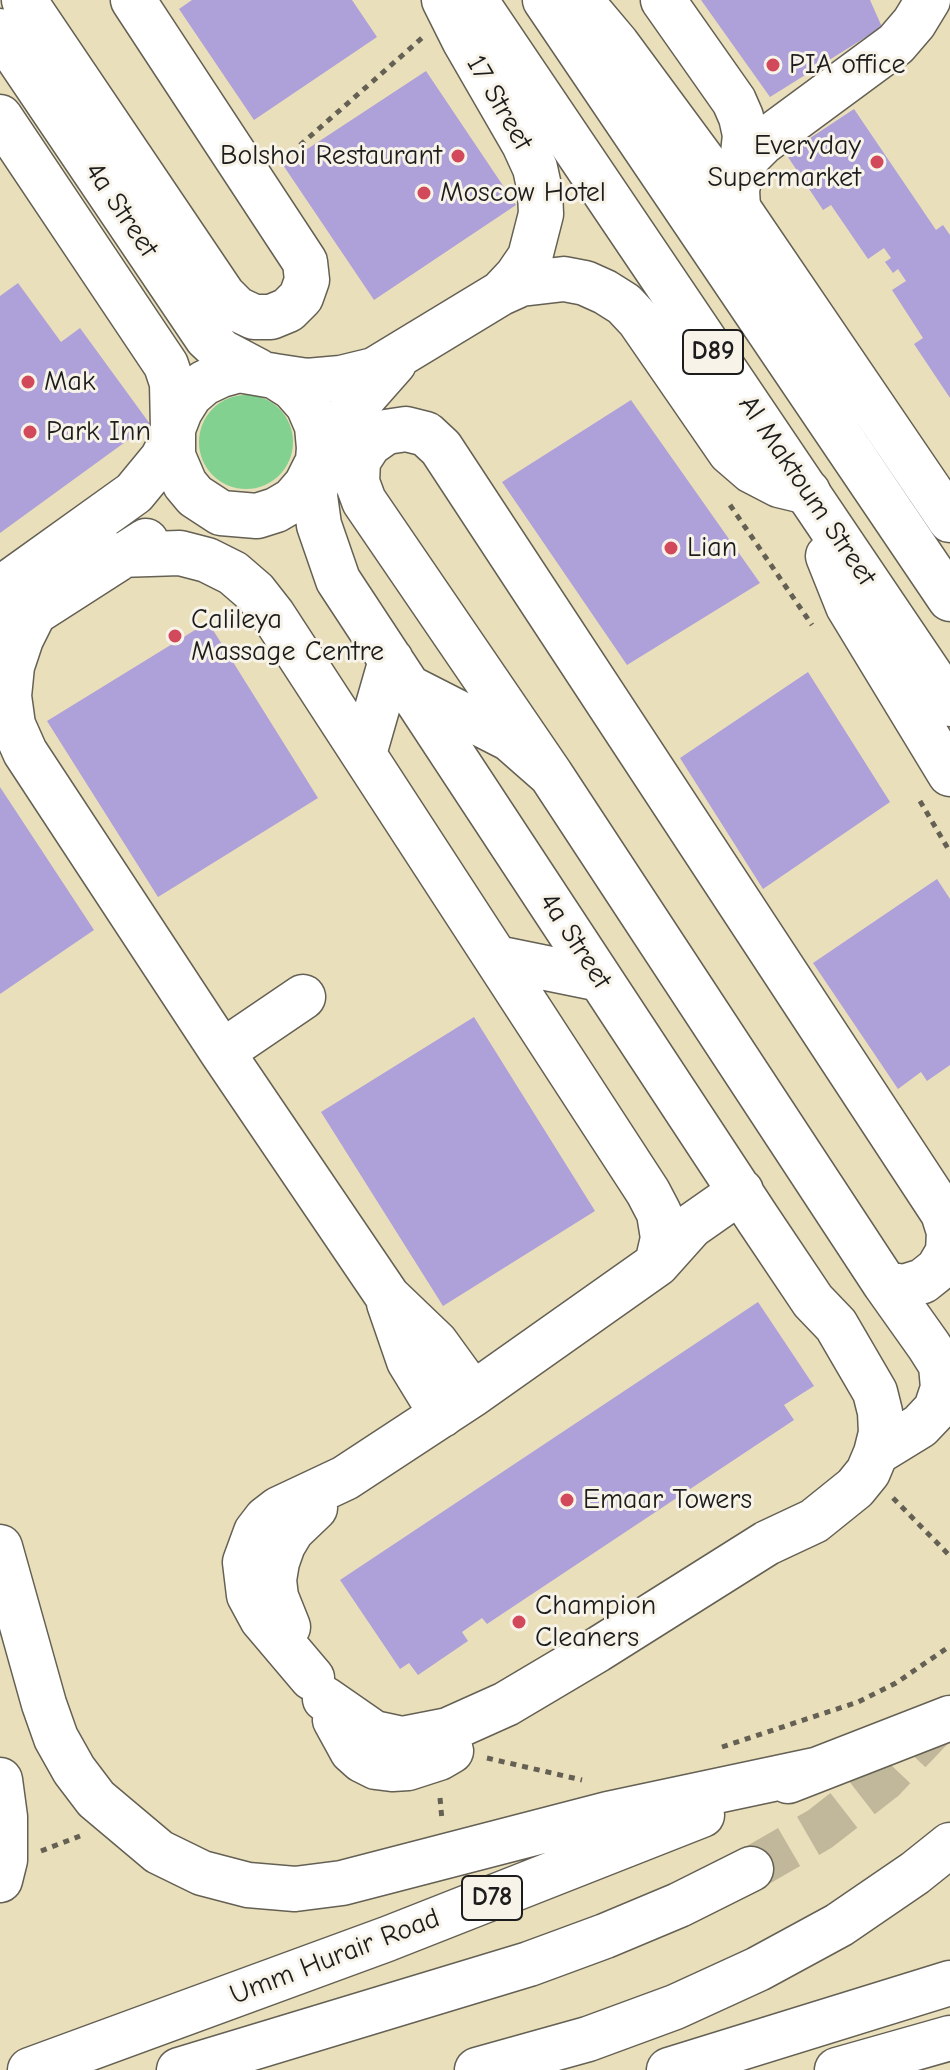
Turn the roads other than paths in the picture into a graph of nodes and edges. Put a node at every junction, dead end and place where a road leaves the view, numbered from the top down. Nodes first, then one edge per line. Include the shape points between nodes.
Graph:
1 (24, 0) edge
2 (133, 0) edge
3 (545, 0) edge
4 (580, 0) edge
5 (663, 0) edge
6 (928, 0) edge
7 (456, 4) edge
8 (0, 31) edge
9 (100, 113) junction
10 (0, 117) edge
11 (87, 161) junction
12 (739, 190) junction
13 (501, 293) junction
14 (404, 353) junction
15 (266, 374) junction
16 (173, 434) junction
17 (317, 458) junction
18 (810, 496) junction
19 (229, 514) junction
20 (950, 520) edge
21 (119, 555) junction
22 (338, 580) junction
23 (950, 599) edge
24 (12, 612) edge
25 (400, 674) junction
26 (950, 704) edge
27 (12, 741) edge
28 (364, 754) junction
29 (551, 775) junction
30 (935, 787) edge
31 (497, 958) junction
32 (600, 979) junction
33 (303, 997) dead end
34 (222, 1052) junction
35 (749, 1205) junction
36 (657, 1264) junction
37 (885, 1284) junction
38 (813, 1301) junction
39 (457, 1404) junction
40 (872, 1462) junction
41 (767, 1543) junction
42 (0, 1547) edge
43 (318, 1688) junction
44 (506, 1704) junction
45 (950, 1718) edge
46 (815, 1770) junction
47 (0, 1780) edge
48 (950, 1845) edge
49 (751, 1869) tunnel mouth
50 (3, 1870) edge
51 (950, 1983) edge
52 (950, 2038) edge
53 (30, 2070) edge
54 (179, 2070) edge
55 (477, 2070) edge
56 (669, 2070) edge
57 (837, 2070) edge

1 - 9 street
2 - 9 street via 305,262 307,280 301,297 271,317 237,309
3 - 23 street
4 - 12 street
5 - 12 street via 741,117 745,135
6 - 12 street via 896,44 749,156
7 - 13 street, 17 Street via 535,168 540,191 541,214 530,257
7 - 18 street, Al Maktoum Street / D89
8 - 11 street, 4a Street
9 - 11 street
10 - 16 street, 4a Street via 166,365 172,383
11 - 15 street, 4a Street via 207,338 222,352
12 - 20 street
13 - 14 street, 17 Street
13 - 18 street, 17 Street via 521,284 564,279 585,283 624,304 730,452 752,471
14 - 15 street, 17 Street via 374,370 341,378 307,381
14 - 17 street, 17 Street
15 - 16 street via 239,370 204,383 180,411
15 - 17 street via 293,388 308,405 317,426
16 - 19 street via 185,484 195,496
16 - 24 street via 162,459 134,493
17 - 19 street via 293,500 257,516
17 - 22 street, 4a Street via 319,525
18 - 26 street, Al Maktoum Street / D89
18 - 30 street via 848,606
19 - 21 street via 169,529
19 - 22 street, 4a Street via 292,541
21 - 24 street
21 - 28 street via 180,553 233,573 273,615
22 - 25 street, 4a Street
24 - 27 street via 21,639 9,696
25 - 28 street
25 - 29 street via 510,739
25 - 32 street, 4a Street
27 - 34 street
28 - 31 street
29 - 37 street
29 - 37 street via 364,501 357,482 358,461 386,432 426,434 441,448 943,1213 948,1252 938,1269 904,1287
31 - 32 street
31 - 36 street via 654,1203 663,1238
32 - 35 street, 4a Street
33 - 34 street
34 - 39 street via 388,1297 436,1343
35 - 36 street via 691,1226
35 - 38 street, 4a Street
36 - 39 street
37 - 40 street via 941,1365 943,1388 936,1409 920,1426
38 - 40 street via 836,1325 875,1392 881,1433
38 - 41 street via 853,1394 857,1431 834,1481 791,1512
39 - 43 street via 345,1478 279,1509 256,1532 245,1562 255,1610
40 - 41 street via 855,1488 814,1521
41 - 44 street
42 - 46 street via 56,1738 74,1770 96,1799 159,1852 202,1873 248,1885 295,1889 342,1883 608,1814
43 - 44 street via 374,1733 402,1739 448,1730
43 - 44 street via 352,1751 376,1767 408,1768 432,1761
45 - 46 street, Umm Hurair Road / D78
46 - 53 street, Umm Hurair Road / D78 via 387,1939
47 - 50 street
48 - 55 street via 839,1925 758,1969 675,2007
49 - 54 street via 679,1905 529,1964
51 - 56 street
52 - 57 street

